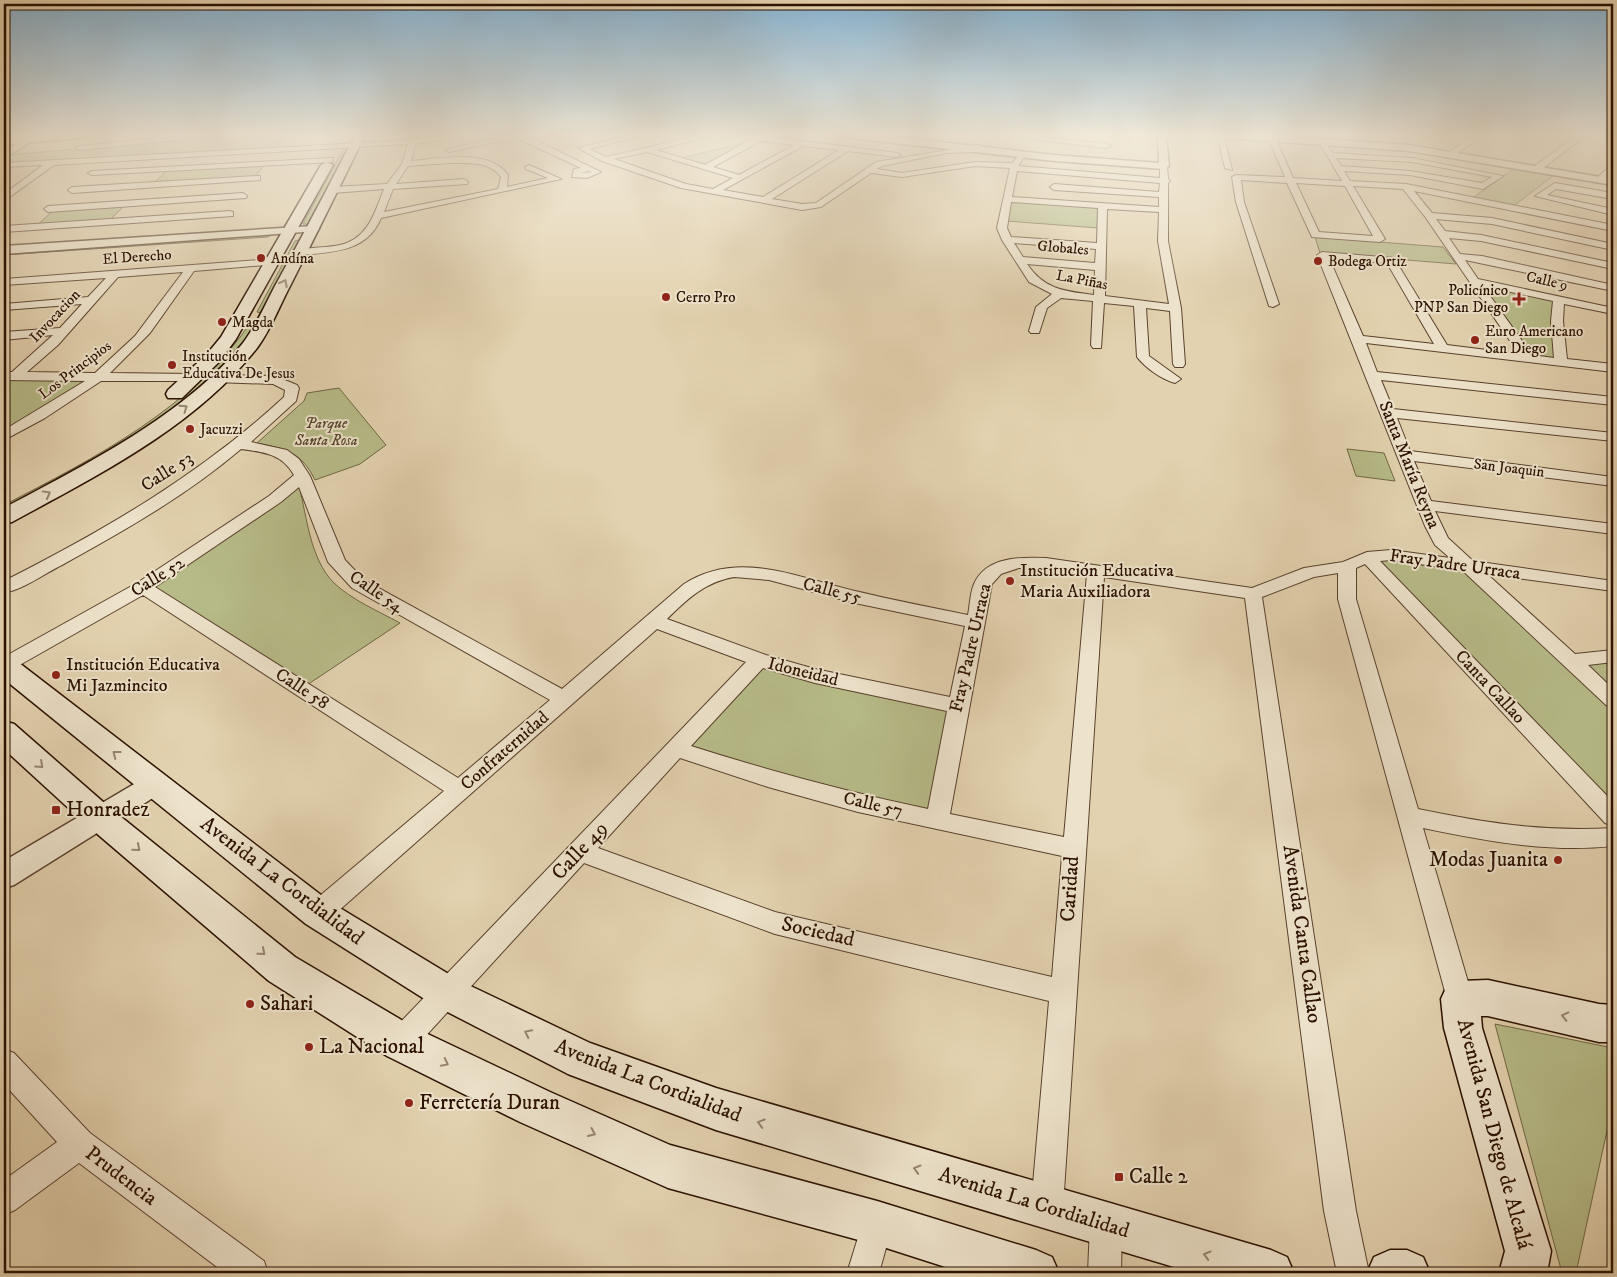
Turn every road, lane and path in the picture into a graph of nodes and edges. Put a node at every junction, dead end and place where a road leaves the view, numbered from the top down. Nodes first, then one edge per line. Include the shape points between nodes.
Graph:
1 (66, 194) edge
2 (310, 195) edge
3 (331, 195) edge
4 (387, 195) edge
5 (429, 195) edge
6 (437, 195) edge
7 (476, 195) edge
8 (732, 195) edge
9 (773, 195) edge
10 (833, 195) edge
11 (1009, 195) edge
12 (1052, 195) edge
13 (1159, 195) edge
14 (1165, 195) joint
15 (1238, 195) edge
16 (1298, 195) edge
17 (1354, 195) edge
18 (1411, 195) edge
19 (1440, 195) edge
20 (1541, 195) edge
21 (243, 196) joint
22 (463, 197) joint
23 (1008, 199) junction
24 (763, 201) junction
25 (1051, 202) junction
26 (1103, 206) junction
27 (48, 209) junction
28 (1165, 210) junction
29 (1613, 212) edge
30 (230, 214) junction
31 (379, 216) junction
32 (1429, 216) junction
33 (26, 227) junction
34 (1613, 228) edge
35 (4, 229) edge
36 (311, 232) junction
37 (288, 234) junction
38 (1441, 234) junction
39 (213, 236) junction
40 (1007, 240) junction
41 (1102, 246) junction
42 (1613, 247) edge
43 (4, 250) edge
44 (301, 252) junction
45 (1322, 255) joint
46 (1455, 256) junction
47 (4, 257) edge
48 (1021, 260) junction
49 (1390, 260) joint
50 (273, 262) junction
51 (1613, 266) edge
52 (1101, 267) junction
53 (191, 268) junction
54 (115, 274) junction
55 (1474, 281) junction
56 (4, 282) edge
57 (1613, 288) edge
58 (1060, 294) junction
59 (1559, 299) junction
60 (91, 300) junction
61 (1100, 300) junction
62 (1273, 304) dead end
63 (1140, 305) junction
64 (4, 307) edge
65 (1175, 308) junction
66 (1613, 311) edge
67 (266, 316) junction
68 (242, 317) junction
69 (64, 331) junction
70 (1035, 331) dead end
71 (4, 336) edge
72 (1358, 339) junction
73 (1097, 345) dead end
74 (1442, 348) junction
75 (1528, 358) junction
76 (1561, 361) junction
77 (1179, 364) dead end
78 (1613, 368) edge
79 (1372, 375) junction
80 (10, 376) edge
81 (98, 378) junction
82 (193, 378) junction
83 (219, 379) junction
84 (1175, 379) dead end
85 (1613, 401) edge
86 (1388, 413) junction
87 (4, 436) edge
88 (1613, 436) edge
89 (240, 445) junction
90 (1405, 455) junction
91 (302, 476) junction
92 (1613, 481) edge
93 (4, 497) edge
94 (1424, 505) junction
95 (4, 517) edge
96 (1613, 529) edge
97 (1357, 561) junction
98 (1466, 566) junction
99 (1096, 571) junction
100 (691, 586) joint
101 (1613, 586) edge
102 (143, 587) junction
103 (4, 588) edge
104 (1253, 594) junction
105 (654, 621) junction
106 (974, 622) junction
107 (1613, 656) edge
108 (759, 660) junction
109 (1571, 661) junction
110 (4, 665) edge
111 (564, 699) junction
112 (1613, 700) edge
113 (958, 706) junction
114 (4, 732) edge
115 (676, 749) junction
116 (155, 784) junction
117 (460, 790) junction
118 (1408, 816) junction
119 (99, 817) junction
120 (1613, 817) edge
121 (938, 819) junction
122 (1613, 837) edge
123 (1073, 849) junction
124 (580, 851) junction
125 (4, 876) edge
126 (318, 913) junction
127 (1063, 992) junction
128 (447, 993) junction
129 (1460, 999) junction
130 (1613, 1023) edge
131 (401, 1042) junction
132 (4, 1063) edge
133 (79, 1144) junction
134 (4, 1199) edge
135 (1047, 1207) junction
136 (877, 1223) junction
137 (1106, 1225) junction
138 (252, 1273) edge
139 (863, 1273) edge
140 (1036, 1273) edge
141 (1104, 1273) edge
142 (1270, 1273) edge
143 (1353, 1273) edge
144 (1390, 1273) edge
145 (1407, 1273) edge
146 (1522, 1273) edge

1 - 27 street
2 - 37 main road
3 - 36 main road
4 - 31 street
5 - 31 street
6 - 22 street
7 - 22 street
8 - 24 street
9 - 24 street
10 - 24 street via 818,205 797,207
11 - 23 street, La Piñas
12 - 25 street
13 - 14 street
14 - 28 street
15 - 62 street
16 - 17 street via 1315,235 1377,240 1381,237
18 - 32 street
19 - 34 street
20 - 29 street via 1539,196
21 - 27 street
21 - 30 street
23 - 25 street
23 - 40 street, La Piñas via 1002,228
25 - 26 street
26 - 28 street
26 - 41 street
27 - 33 street
28 - 65 street via 1163,241
30 - 33 street
30 - 39 street
31 - 44 street via 372,229 357,242 343,248
32 - 38 street
32 - 42 street via 1483,220
33 - 35 street
36 - 37 street
36 - 44 main road
37 - 39 street
37 - 47 street
37 - 50 main road
38 - 46 street
38 - 51 street via 1481,238
39 - 43 street
40 - 41 street
40 - 48 street, La Piñas
41 - 52 street
67 -> 44 main road
45 - 49 street
45 - 72 street, Santa María Reyna
46 - 55 street
46 - 57 street
48 - 52 street, Globales
48 - 58 street, La Piñas via 1033,280
49 - 74 street
50 - 53 street, El Derecho
50 - 68 main road
52 - 61 street
53 - 54 street, El Derecho
53 - 81 street, Los Principios via 139,339
54 - 56 street, El Derecho
54 - 60 street, Invocacion
55 - 59 street, Calle 9
55 - 75 street
58 - 61 street, La Piñas
58 - 70 street via 1042,307
59 - 66 street, Calle 9
59 - 76 street via 1556,321
60 - 64 street
60 - 69 street, Invocacion
61 - 63 street, La Piñas
61 - 73 street
63 - 65 street, La Piñas
63 - 84 street via 1143,357
65 - 77 street
67 - 68 main road
67 - 83 main road via 251,344
68 - 82 main road via 214,358
69 - 71 street
69 - 80 street, Invocacion
72 - 74 street
72 - 79 street, Santa María Reyna
74 - 75 street
75 - 76 street
76 - 78 street
79 - 85 street
79 - 86 street, Santa María Reyna
80 - 81 street
81 - 82 street
81 - 87 street, Los Principios
82 - 93 main road via 144,417 108,440
83 - 89 street, Calle 53 via 275,380 292,388 291,398
95 -> 83 main road via 138,440 194,401
86 - 88 street
86 - 90 street, Santa María Reyna
89 - 91 street, Calle 54 via 282,454 294,462
89 - 103 street, Calle 53 via 177,490
90 - 92 street, San Joaquin
90 - 94 street, Santa María Reyna
91 - 102 street, Calle 52 via 275,499
91 - 111 street, Calle 54 via 337,562 350,577 393,605
94 - 96 street
94 - 98 street, Santa María Reyna via 1441,541
97 - 98 street, Fray Padre Urraca via 1391,555
97 - 104 street, Fray Padre Urraca via 1310,572
97 - 118 street via 1347,598
97 - 120 street, Canta Callao
98 - 101 street, Fray Padre Urraca
98 - 109 street, Santa María Reyna
99 - 104 street, Fray Padre Urraca
99 - 106 street, Fray Padre Urraca via 1046,563 1024,562 1003,566 989,573 983,584
99 - 123 street, Caridad
100 - 105 street, Confraternidad
100 - 106 street, Calle 55 via 717,575 747,572
102 - 110 street, Calle 52
102 - 117 street, Calle 58
104 - 143 street, Avenida Canta Callao via 1340,1211
105 - 108 street, Idoneidad
105 - 111 street, Confraternidad
106 - 113 street, Fray Padre Urraca
107 - 109 street
108 - 113 street, Idoneidad via 815,676
108 - 115 street, Calle 49
109 - 112 street, Santa María Reyna
116 -> 110 main road, Avenida La Cordialidad
111 - 117 street, Confraternidad
113 - 121 street, Fray Padre Urraca
114 -> 119 main road
115 - 121 street, Calle 57 via 849,800
115 - 124 street, Calle 49
116 - 119 street
116 - 126 main road, Avenida La Cordialidad
117 - 126 street, Confraternidad
118 - 122 street via 1508,836 1580,841
118 - 129 street
119 - 125 street
119 -> 131 main road via 282,968
121 - 123 street, Calle 57
123 - 127 street, Caridad
124 - 127 street, Sociedad via 775,922
124 - 128 street, Calle 49
126 - 128 main road, Avenida La Cordialidad
127 - 135 street, Caridad
128 - 131 street, Calle 49
135 -> 128 main road, Avenida La Cordialidad via 716,1109 582,1060
130 -> 129 main road, Avenida San Diego de Alcalá via 1599,1023 1488,998
129 - 146 main road, Avenida San Diego de Alcalá via 1463,1028 1528,1251
131 -> 136 main road via 535,1107 668,1166
132 - 133 street, Prudencia
133 - 134 street
133 - 138 street, Prudencia
135 - 137 main road, Avenida La Cordialidad
136 - 139 street
136 - 140 main road
137 - 141 street
142 -> 137 main road, Avenida La Cordialidad
144 - 145 main road

